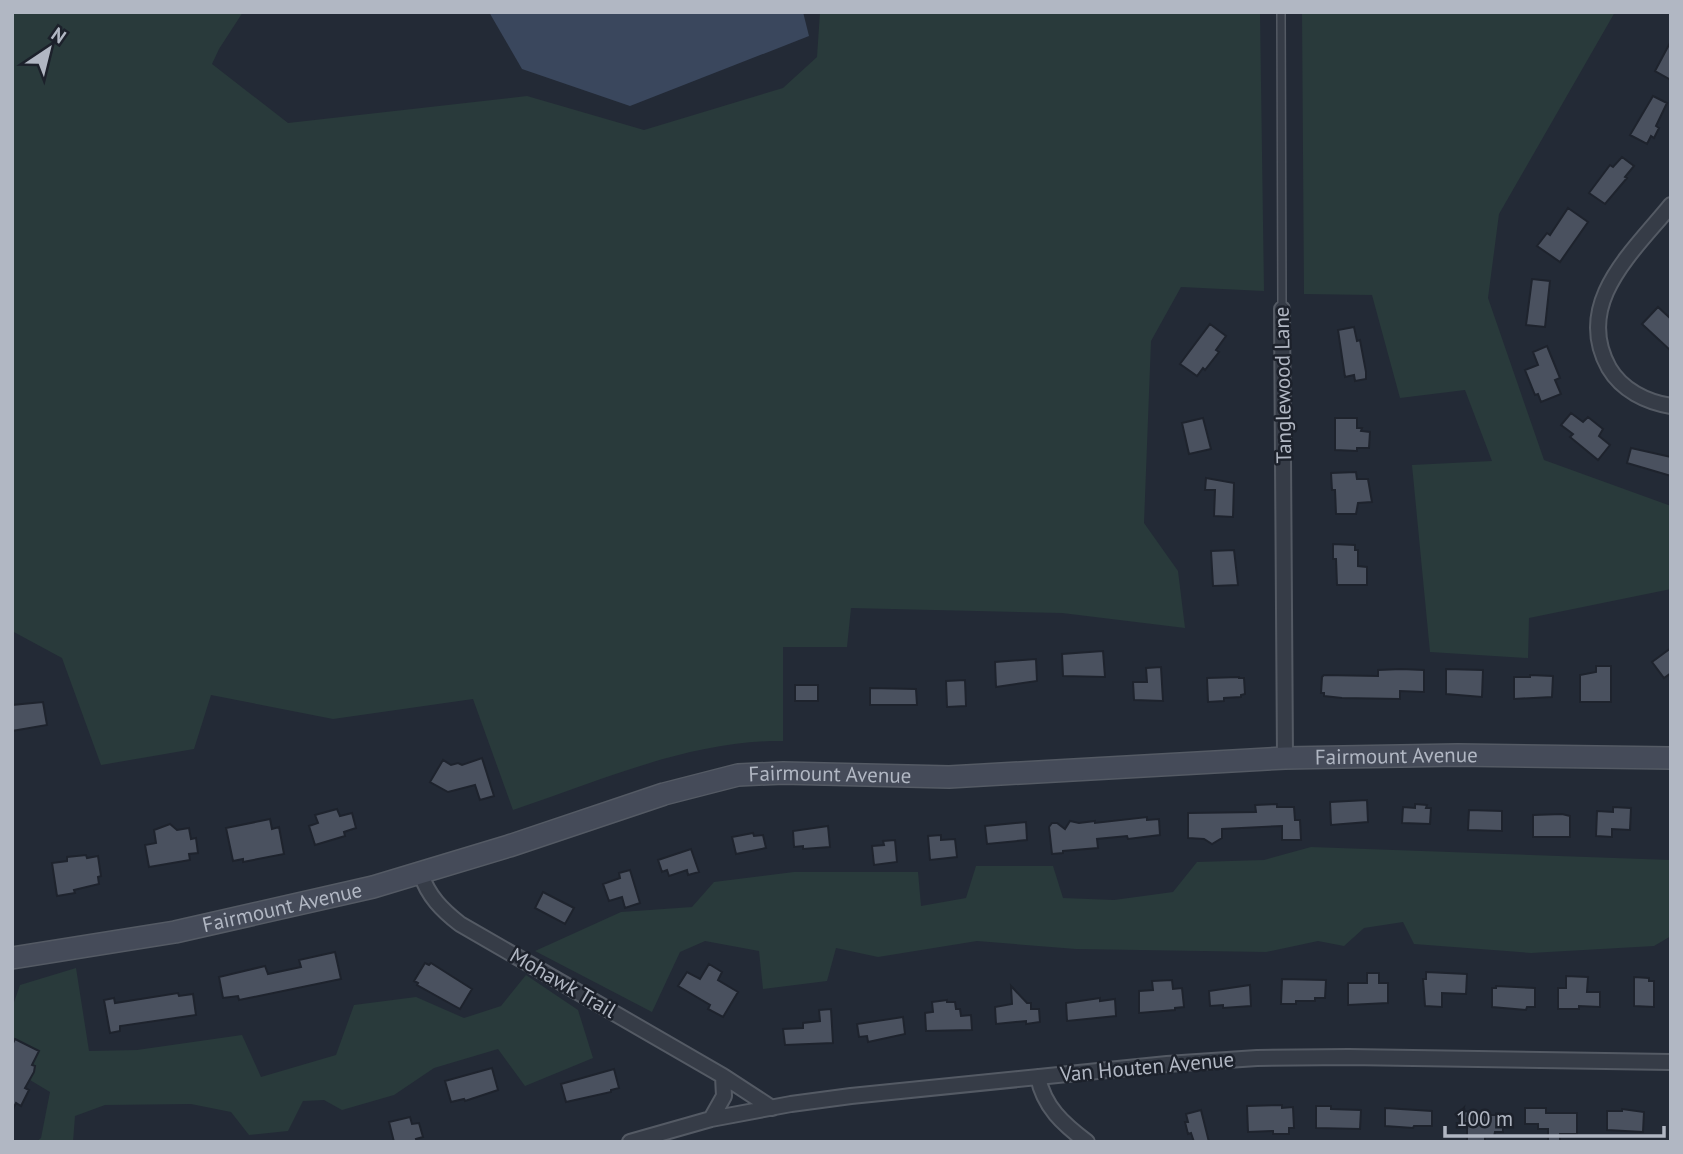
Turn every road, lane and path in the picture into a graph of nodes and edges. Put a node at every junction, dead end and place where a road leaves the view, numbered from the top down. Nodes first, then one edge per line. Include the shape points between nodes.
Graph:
1 (1281, 12) edge
2 (1671, 205) edge
3 (1282, 309) joint
4 (1671, 406) edge
5 (1284, 758) junction
6 (1671, 758) edge
7 (421, 874) junction
8 (12, 958) edge
9 (1671, 1062) edge
10 (723, 1076) junction
11 (1038, 1077) junction
12 (772, 1108) junction
13 (711, 1119) junction
14 (630, 1142) edge
15 (1087, 1142) edge

1 - 3 lane, Tanglewood Lane
2 - 4 street via 1611,281 1597,327 1598,342 1614,375 1637,395
3 - 5 street, Tanglewood Lane
5 - 6 main road, Fairmount Avenue
5 - 7 main road, Fairmount Avenue via 949,776 738,775 664,794
7 - 8 main road, Fairmount Avenue via 175,932
7 - 10 street, Mohawk Trail via 433,899 460,924
9 - 11 street, Van Houten Avenue via 1257,1058
10 - 12 street, Mohawk Trail
10 - 13 street via 724,1096
11 - 12 street, Van Houten Avenue
11 - 15 street via 1046,1104
12 - 13 street, Van Houten Avenue
13 - 14 street, Van Houten Avenue

